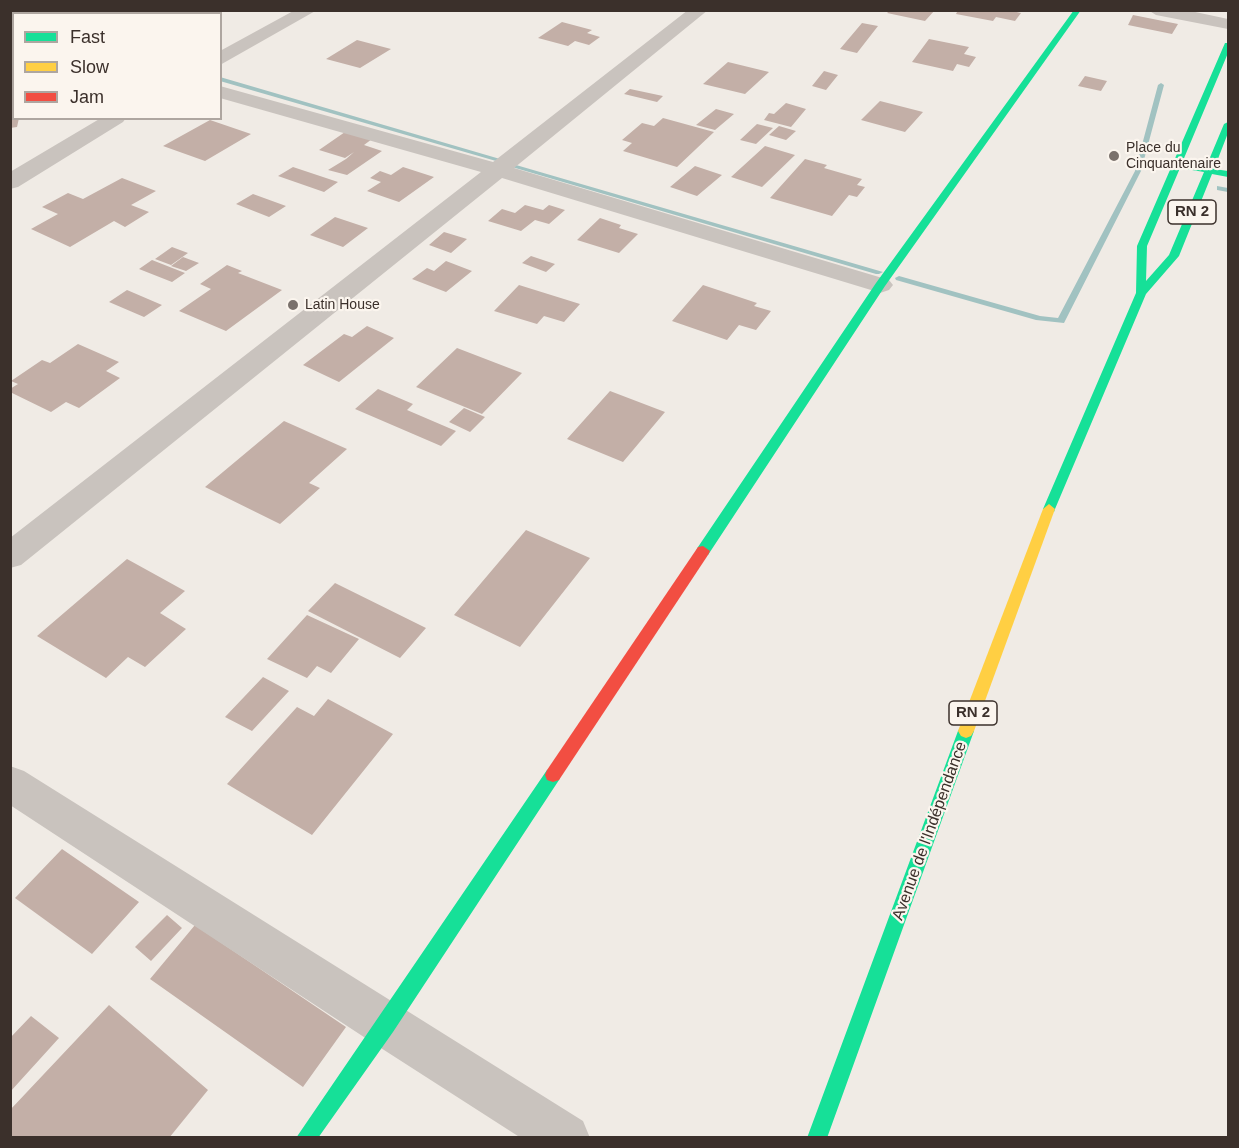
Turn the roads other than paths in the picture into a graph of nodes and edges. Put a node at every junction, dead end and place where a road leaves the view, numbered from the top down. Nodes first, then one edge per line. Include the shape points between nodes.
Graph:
1 (309, 10) edge
2 (700, 10) edge
3 (1078, 10) edge
4 (1156, 10) edge
5 (1228, 24) edge
6 (1228, 45) edge
7 (222, 58) edge
8 (222, 93) edge
9 (113, 120) edge
10 (1228, 124) edge
11 (1178, 165) junction
12 (497, 170) junction
13 (1209, 171) junction
14 (1228, 174) edge
15 (10, 182) edge
16 (880, 285) junction
17 (1142, 293) junction
18 (10, 556) edge
19 (10, 783) edge
20 (386, 1025) junction
21 (306, 1137) edge
22 (566, 1137) edge
23 (817, 1137) edge

1 - 7 street
2 - 12 street
3 - 16 main road
4 - 5 street
6 - 11 main road, Avenue de l'Indépendance / RN 2
8 - 12 street
9 - 15 street
10 - 13 main road, Avenue de l'Indépendance / RN 2
11 - 13 main road
11 - 17 main road, Avenue de l'Indépendance / RN 2 via 1142,246
12 - 16 street
12 - 18 street
13 - 14 main road
13 - 17 main road, Avenue de l'Indépendance / RN 2 via 1174,256
16 - 20 main road
17 - 23 main road, Avenue de l'Indépendance / RN 2 via 1040,531
19 - 20 street
20 - 21 main road
20 - 22 street

